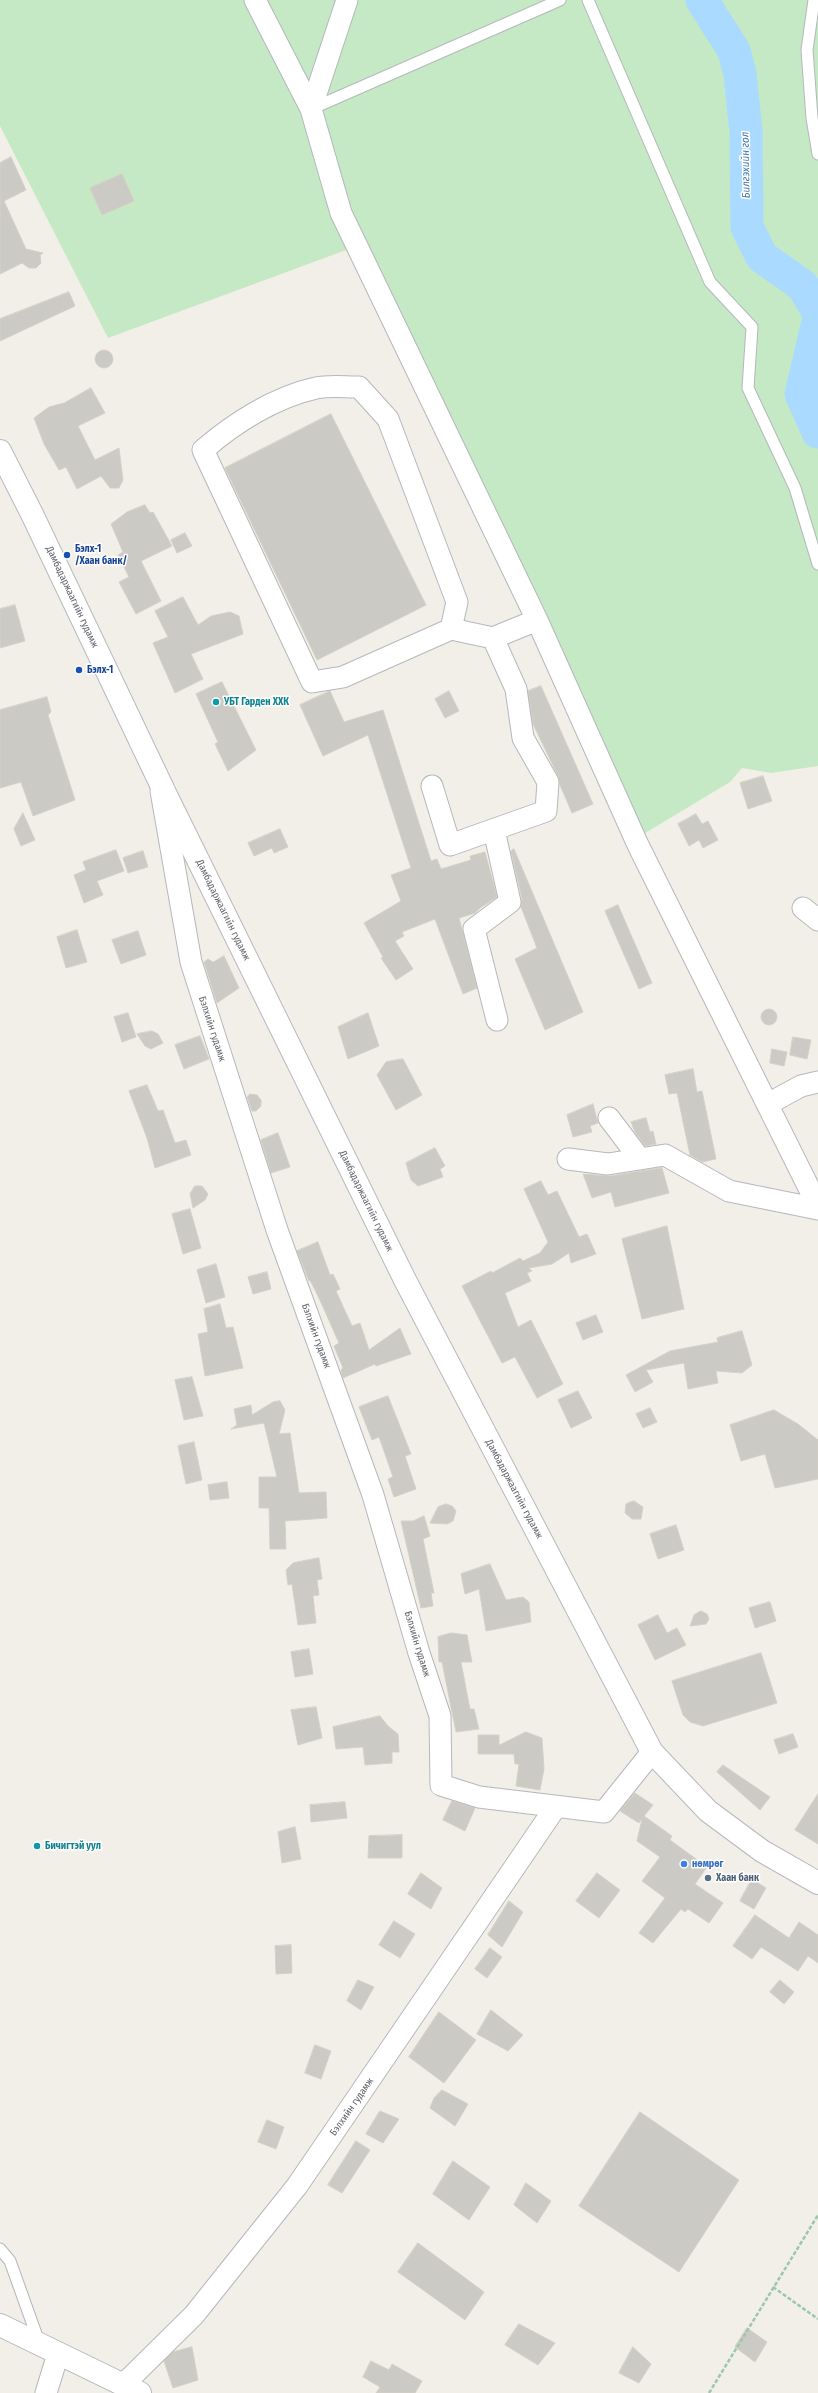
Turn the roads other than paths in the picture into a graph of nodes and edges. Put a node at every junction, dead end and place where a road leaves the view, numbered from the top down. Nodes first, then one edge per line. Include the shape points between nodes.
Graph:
1 (255, 0) edge
2 (347, 0) edge
3 (560, 0) edge
4 (588, 0) edge
5 (814, 0) edge
6 (311, 109) junction
7 (818, 154) edge
8 (0, 451) edge
9 (818, 564) edge
10 (537, 620) junction
11 (451, 628) junction
12 (493, 638) junction
13 (158, 775) junction
14 (432, 786) dead end
15 (494, 830) junction
16 (498, 1020) dead end
17 (818, 1082) edge
18 (768, 1104) junction
19 (609, 1118) dead end
20 (568, 1159) dead end
21 (640, 1159) junction
22 (818, 1208) edge
23 (652, 1752) junction
24 (555, 1808) junction
25 (818, 1883) edge
26 (0, 2249) edge
27 (0, 2325) edge
28 (49, 2349) junction
29 (131, 2389) edge
30 (46, 2393) edge

1 - 6 street
2 - 6 street
3 - 6 lane
4 - 9 lane via 710,282 752,327 748,388 795,488
5 - 7 lane via 807,50 812,118
6 - 10 street via 341,213
8 - 13 main road, Дамбадаржаагийн гудамж
10 - 12 street
10 - 18 street via 638,846
11 - 11 street via 342,677 312,682 203,450 219,436 268,405 316,388 359,387 388,420 457,602
11 - 12 street
12 - 15 street via 516,690 523,738 548,782 546,811
13 - 23 main road, Дамбадаржаагийн гудамж via 405,1280
13 - 24 street, Бэлхийн гудамж via 191,962 277,1230 373,1495 440,1716 441,1785 479,1798
14 - 15 street via 450,845
15 - 16 street via 510,902 474,929
17 - 18 street via 801,1086
18 - 22 street
19 - 21 street
20 - 21 street via 608,1164
21 - 22 street via 665,1155 729,1192
23 - 24 street, Бэлхийн гудамж via 604,1812
23 - 25 main road, Дамбадаржаагийн гудамж via 708,1811 762,1851
24 - 29 street, Бэлхийн гудамж via 297,2186 194,2316
26 - 28 lane via 10,2261
27 - 28 main road
28 - 29 main road
28 - 30 street

